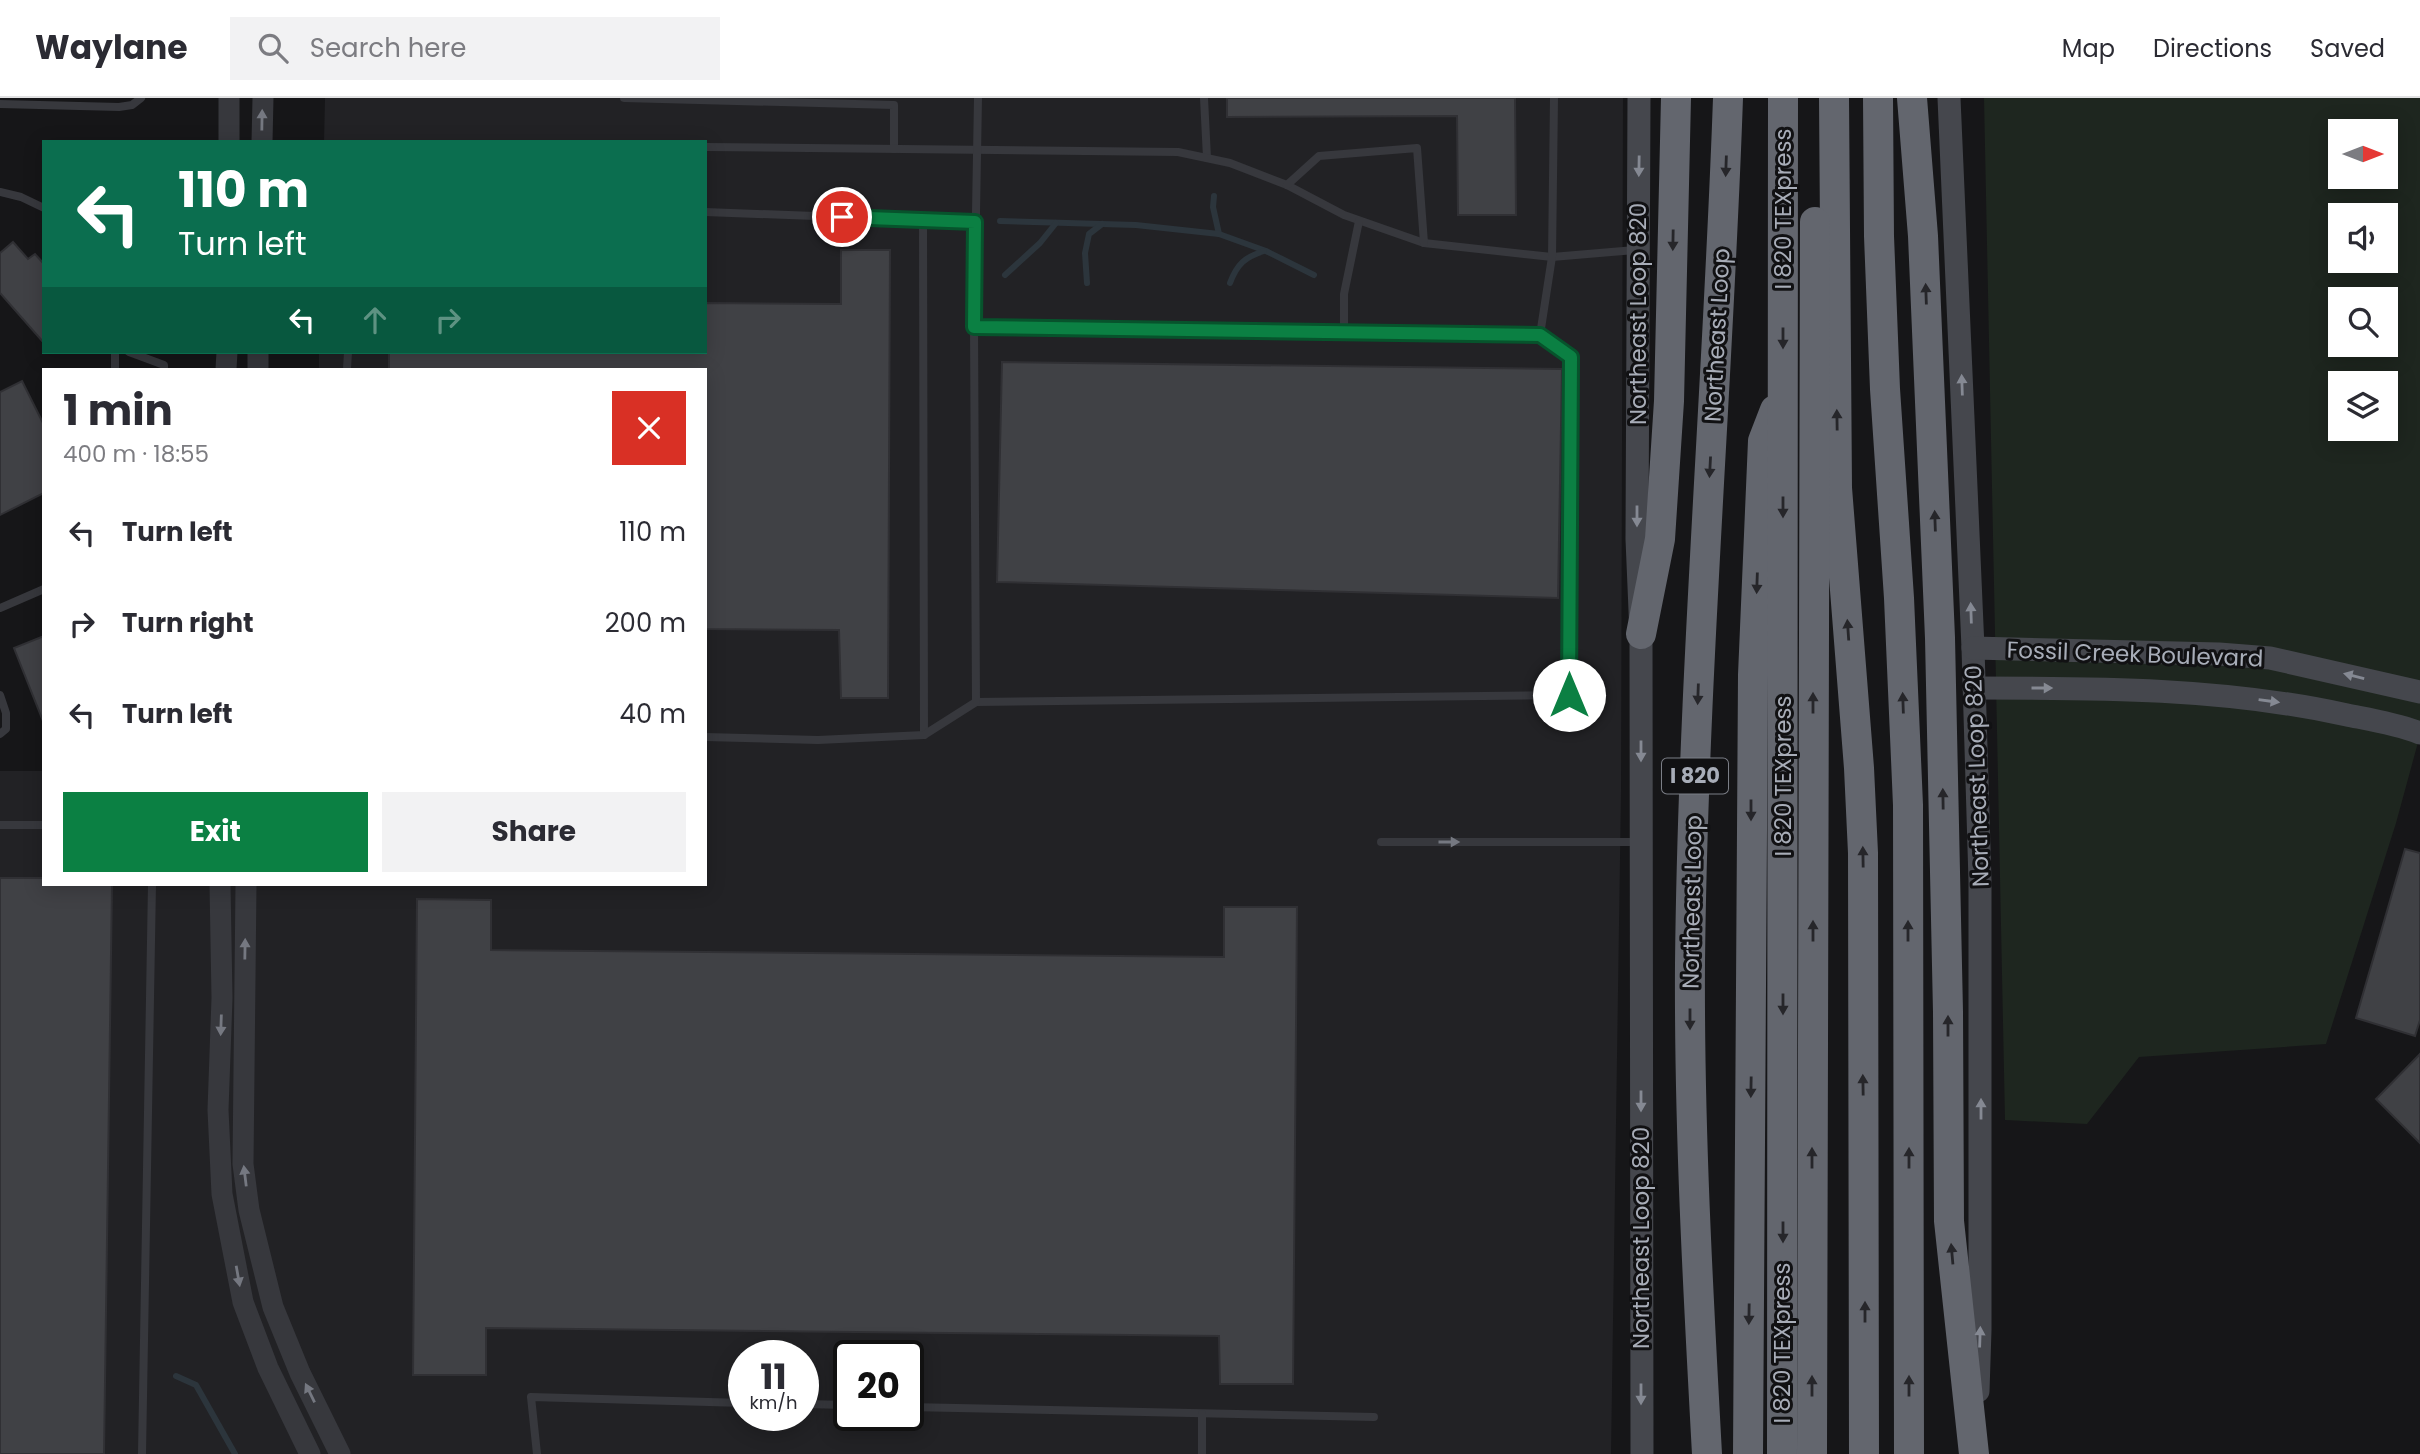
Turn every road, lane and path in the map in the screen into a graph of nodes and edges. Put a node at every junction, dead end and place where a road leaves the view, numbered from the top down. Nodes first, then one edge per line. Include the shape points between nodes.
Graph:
1 (141, 98) edge
2 (229, 98) edge
3 (263, 98) edge
4 (624, 98) edge
5 (978, 98) edge
6 (1204, 98) edge
7 (1554, 98) edge
8 (1639, 98) edge
9 (1676, 98) edge
10 (1728, 98) edge
11 (1783, 98) edge
12 (1815, 98) edge
13 (1834, 98) edge
14 (1878, 98) edge
15 (1912, 98) edge
16 (1949, 98) edge
17 (0, 104) edge
18 (229, 140) edge
19 (262, 140) edge
20 (707, 147) edge
21 (894, 149) junction
22 (976, 150) junction
23 (1207, 159) junction
24 (1287, 185) junction
25 (0, 192) edge
26 (42, 207) edge
27 (707, 212) edge
28 (923, 220) junction
29 (1359, 221) junction
30 (975, 222) junction
31 (1424, 243) junction
32 (1638, 249) junction
33 (1552, 257) junction
34 (974, 327) junction
35 (1344, 332) junction
36 (1540, 335) junction
37 (138, 354) edge
38 (164, 368) edge
39 (1783, 390) junction
40 (42, 590) edge
41 (0, 608) edge
42 (1641, 634) junction
43 (1973, 648) junction
44 (2162, 653) junction
45 (1974, 688) junction
46 (2163, 692) junction
47 (2420, 692) edge
48 (0, 695) edge
49 (976, 702) junction
50 (2418, 728) edge
51 (0, 734) edge
52 (924, 735) junction
53 (707, 737) edge
54 (0, 825) edge
55 (42, 825) edge
56 (1381, 842) dead end
57 (1641, 842) junction
58 (152, 886) edge
59 (220, 886) edge
60 (246, 886) edge
61 (728, 1402) edge
62 (924, 1407) edge
63 (1202, 1414) junction
64 (1374, 1417) dead end
65 (142, 1454) edge
66 (310, 1454) edge
67 (340, 1454) edge
68 (537, 1454) edge
69 (1202, 1454) edge
70 (1642, 1454) edge
71 (1707, 1454) edge
72 (1748, 1454) edge
73 (1782, 1454) edge
74 (1812, 1454) edge
75 (1864, 1454) edge
76 (1909, 1454) edge
77 (1975, 1454) edge

1 - 17 lane via 120,107
2 - 18 street
19 -> 3 street
4 - 21 lane via 894,105
5 - 22 lane
6 - 23 lane
7 - 33 lane
8 -> 32 main road, Northeast Loop 820
9 -> 42 highway via 1666,456 1660,539
10 -> 71 highway, Northeast Loop / I 820 via 1698,670 1690,962 1693,1206
11 -> 39 highway, I 820 TEXpress
74 -> 12 highway, I 820 TEXpress
75 -> 13 highway via 1863,853 1838,488
76 -> 14 highway via 1908,805 1885,389
77 -> 15 highway via 1950,1222 1940,638 1923,236
43 -> 16 main road, Northeast Loop 820
20 - 21 lane
21 - 22 lane
22 - 23 lane via 1178,152
22 - 30 lane
23 - 24 lane
24 - 29 lane
24 - 31 lane via 1319,156 1417,148
25 - 26 lane
27 - 28 lane
28 - 30 lane
28 - 52 lane
29 - 31 lane
29 - 35 lane via 1344,295
30 - 34 lane
31 - 33 lane
32 - 33 lane
32 -> 42 main road, Northeast Loop 820
33 - 36 lane
34 - 35 lane
34 - 49 lane
35 - 36 lane
36 - 49 lane via 1571,357 1569,695
37 - 38 lane
39 -> 72 highway via 1763,441 1753,675
39 -> 73 highway, I 820 TEXpress
40 - 41 lane
42 -> 57 main road, Northeast Loop 820
43 - 44 main road, Fossil Creek Boulevard
43 - 45 main road, Northeast Loop 820
44 - 46 main road
47 -> 44 main road, Fossil Creek Boulevard via 2270,658
45 -> 46 main road, Fossil Creek Boulevard
77 -> 45 main road, Northeast Loop 820 via 1981,1112
46 -> 50 main road, Fossil Creek Boulevard via 2275,702
48 - 51 lane via 6,713 6,729
49 - 52 lane
52 - 53 lane via 818,740
54 - 55 lane
56 -> 57 lane
57 -> 70 main road, Northeast Loop 820
58 - 65 lane
59 -> 66 street via 222,1194 243,1302 268,1368
67 -> 60 street via 273,1307 249,1210 243,1164
61 - 68 lane via 531,1397
62 - 63 lane
63 - 64 lane
63 - 69 lane

